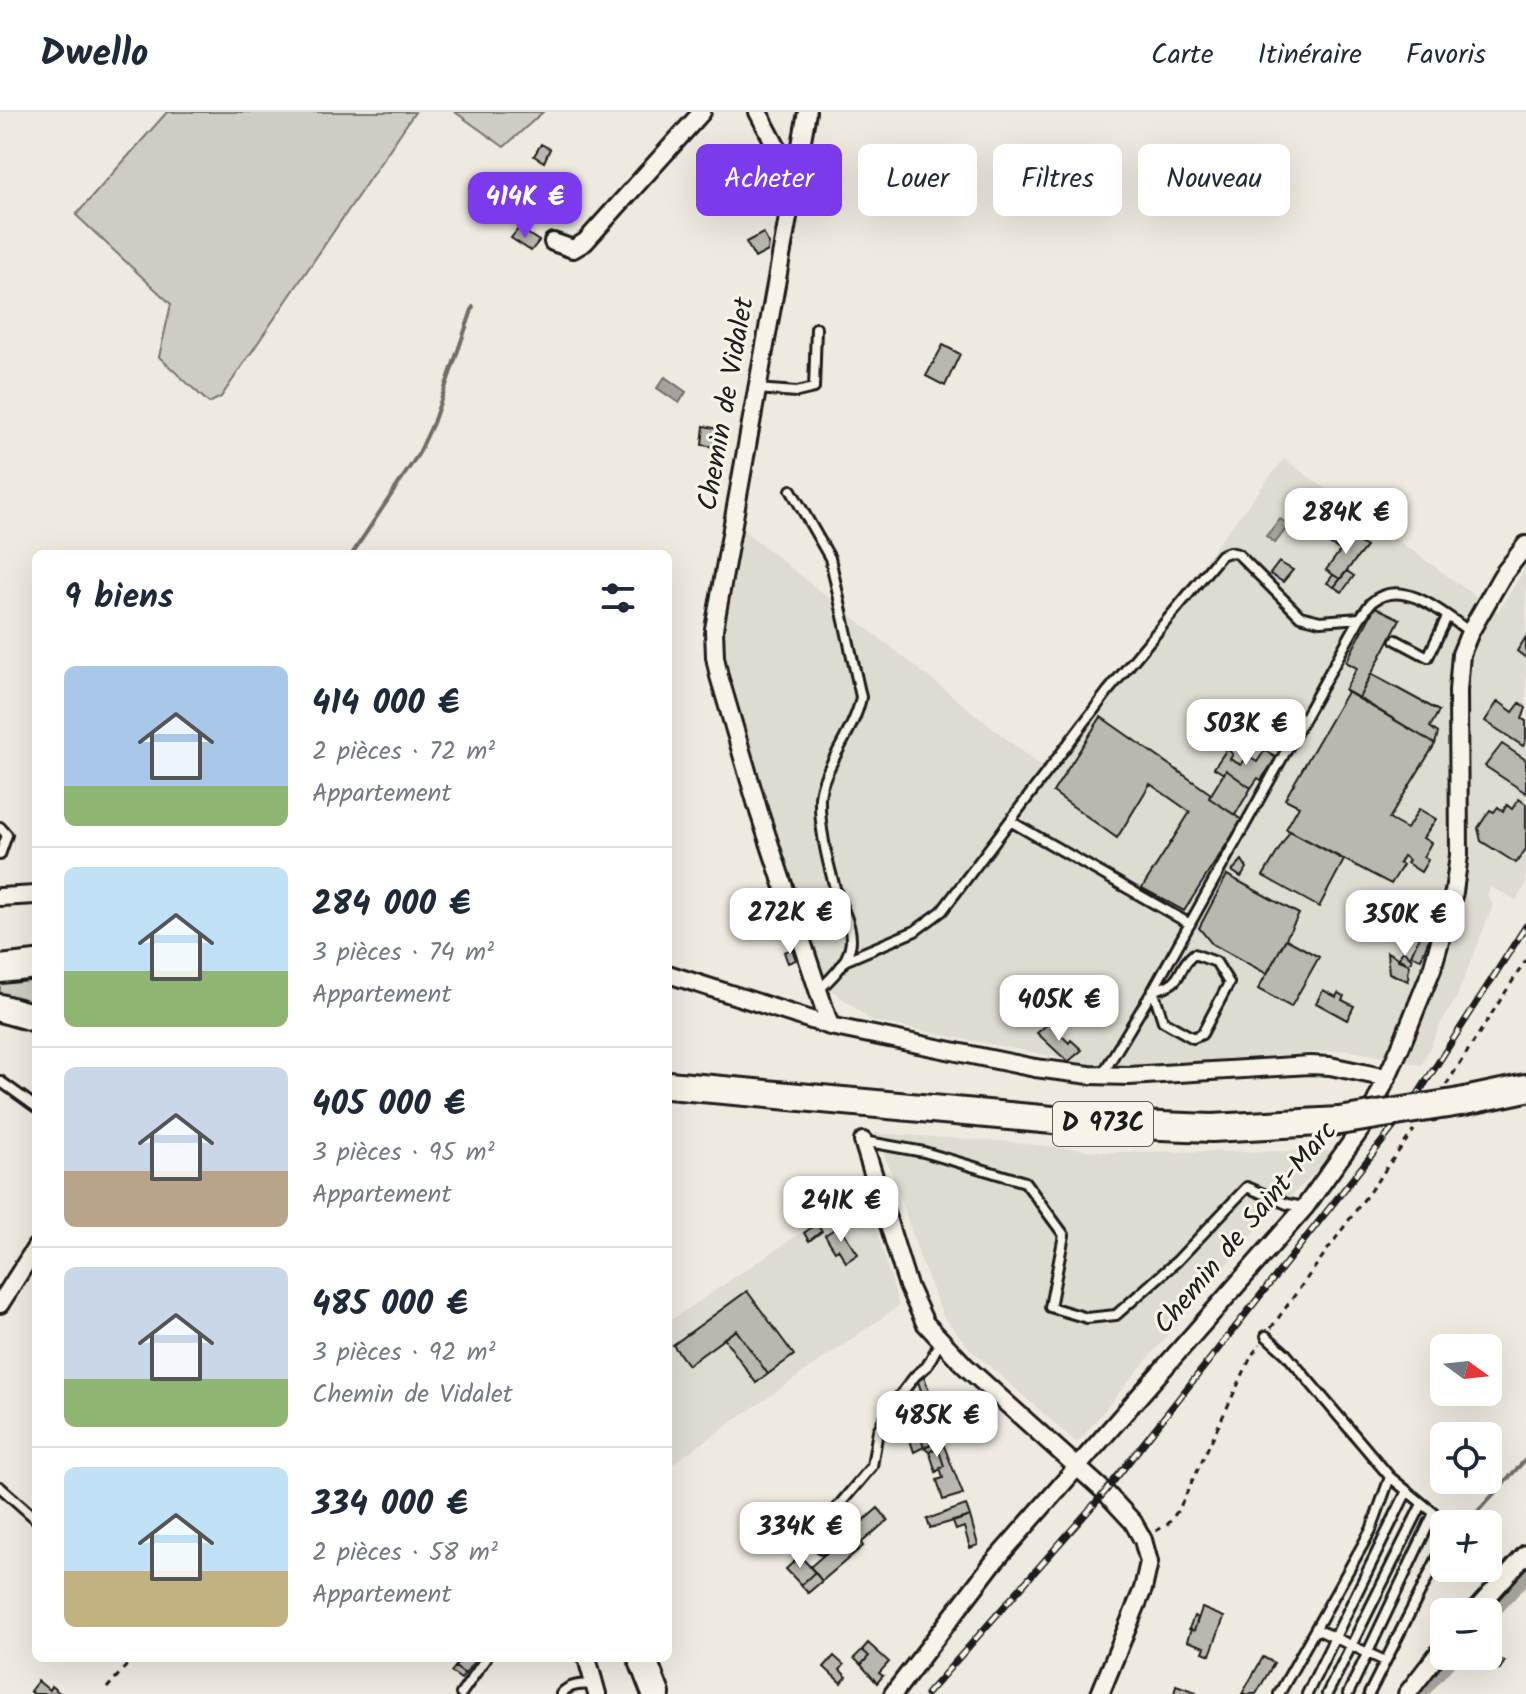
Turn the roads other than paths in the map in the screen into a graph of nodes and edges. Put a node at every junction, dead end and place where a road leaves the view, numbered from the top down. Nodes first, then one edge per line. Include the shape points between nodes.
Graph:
1 (702, 112) edge
2 (758, 112) edge
3 (807, 112) edge
4 (775, 144) edge
5 (801, 144) edge
6 (787, 216) edge
7 (553, 242) dead end
8 (816, 328) dead end
9 (756, 389) junction
10 (791, 490) dead end
11 (1526, 545) edge
12 (1447, 617) junction
13 (1360, 618) junction
14 (1470, 632) junction
15 (1396, 640) dead end
16 (1010, 821) junction
17 (0, 827) edge
18 (0, 855) edge
19 (32, 895) edge
20 (0, 897) edge
21 (1190, 924) junction
22 (844, 961) junction
23 (32, 965) edge
24 (0, 969) edge
25 (672, 975) edge
26 (1153, 990) junction
27 (818, 991) junction
28 (0, 1008) edge
29 (32, 1017) edge
30 (830, 1026) junction
31 (1102, 1075) junction
32 (1387, 1078) junction
33 (0, 1081) edge
34 (672, 1085) edge
35 (1526, 1088) edge
36 (32, 1104) edge
37 (863, 1141) joint
38 (1305, 1207) junction
39 (32, 1253) edge
40 (0, 1304) edge
41 (1266, 1336) road end
42 (940, 1342) junction
43 (1076, 1466) junction
44 (1390, 1477) junction
45 (0, 1487) edge
46 (1407, 1491) junction
47 (1422, 1504) junction
48 (1430, 1510) edge
49 (32, 1515) edge
50 (1430, 1521) edge
51 (822, 1549) dead end
52 (1526, 1554) edge
53 (1430, 1573) edge
54 (1487, 1598) edge
55 (1316, 1629) junction
56 (1335, 1638) junction
57 (1350, 1645) junction
58 (1367, 1653) junction
59 (1385, 1661) junction
60 (483, 1662) edge
61 (588, 1662) edge
62 (644, 1662) edge
63 (1430, 1664) edge
64 (596, 1689) edge
65 (461, 1694) edge
66 (561, 1694) edge
67 (656, 1694) edge
68 (893, 1694) edge
69 (1100, 1694) edge
70 (1279, 1694) edge
71 (1307, 1694) edge
72 (1327, 1694) edge
73 (1348, 1694) edge
74 (1369, 1694) edge
75 (1407, 1694) edge

1 - 7 street via 585,242 573,249
2 - 4 street
3 - 5 street, Chemin de Vidalet
6 - 9 street, Chemin de Vidalet
8 - 9 lane via 814,388
9 - 27 street, Chemin de Vidalet via 716,614 715,657
10 - 22 lane via 832,566 861,697 820,791 823,841 851,935
11 - 14 street, Chemin de Saint-Marc
12 - 13 lane via 1403,594 1373,601
12 - 14 lane
12 - 15 lane via 1428,657
13 - 16 lane via 1320,621 1300,616 1238,554 1221,555 1108,691
13 - 21 lane
14 - 32 street, Chemin de Saint-Marc via 1461,654 1458,691 1459,855 1454,892 1432,969
16 - 21 lane
16 - 22 lane via 932,920
17 - 18 lane via 7,835
19 - 20 street
21 - 26 lane
22 - 27 lane
23 - 24 main road
25 - 30 street
26 - 26 lane via 1163,1021 1193,1038 1202,1034 1229,983 1216,962 1194,954 1176,982
26 - 31 lane
27 - 30 street, Chemin de Vidalet
28 - 29 main road
30 - 31 street via 1035,1068
31 - 32 street via 1310,1065
32 - 38 street, Chemin de Saint-Marc via 1368,1119
33 - 36 lane
34 - 35 main road, D 973C, bridge via 1102,1124 1212,1128 1339,1121
37 - 38 lane via 924,1152 1025,1182 1064,1235 1050,1307 1087,1318 1116,1315 1177,1261 1247,1187
37 - 42 street via 916,1309
38 - 43 street, Chemin de Saint-Marc
39 - 40 street
41 - 44 lane
42 - 43 street
42 - 51 lane via 927,1366 888,1411 878,1431 872,1466 819,1529 815,1539
43 - 68 street, Chemin de Saint-Marc via 993,1563
43 - 69 street via 1122,1509 1143,1540 1149,1562
44 - 46 lane
44 - 55 lane via 1371,1530
45 - 49 lane
46 - 47 lane
46 - 56 lane
47 - 48 lane
47 - 57 lane
50 - 58 lane
52 - 54 street
53 - 59 lane
55 - 56 lane
55 - 70 lane
56 - 57 lane
56 - 71 lane
57 - 58 lane
57 - 72 lane
58 - 59 lane
58 - 73 lane
59 - 74 lane
60 - 65 lane
61 - 64 street
62 - 67 main road
63 - 75 street
64 - 66 lane via 580,1684

